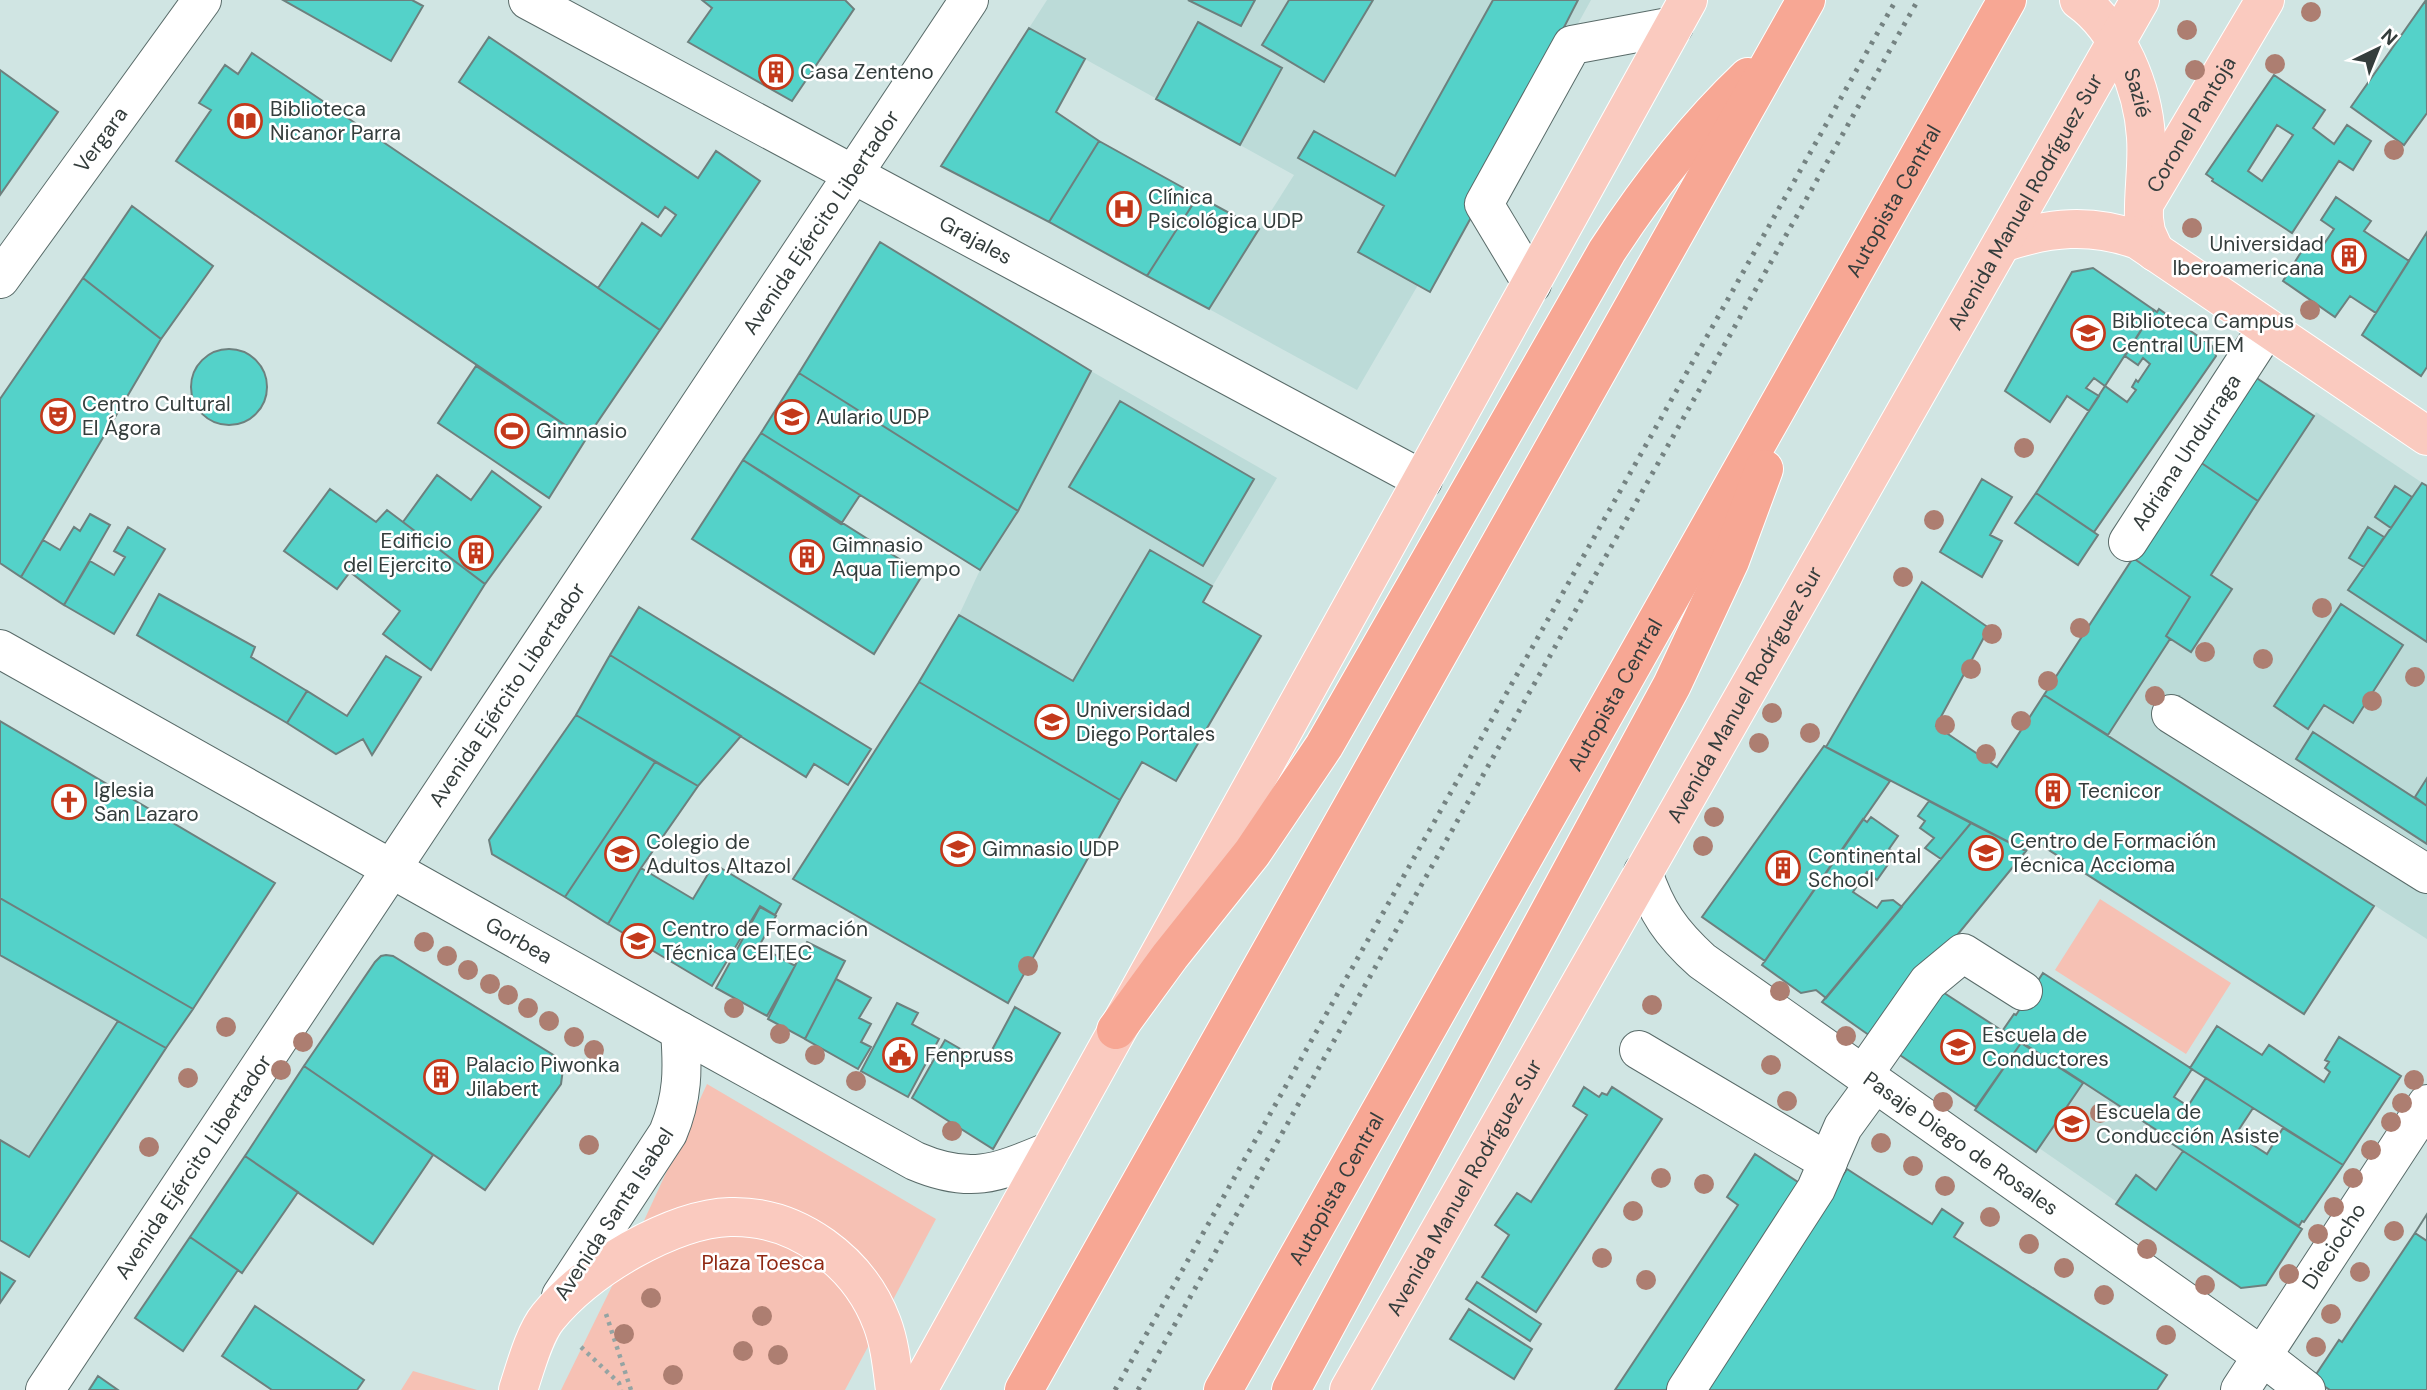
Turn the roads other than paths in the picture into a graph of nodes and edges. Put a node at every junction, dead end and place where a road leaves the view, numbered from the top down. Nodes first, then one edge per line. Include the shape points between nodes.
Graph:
1 (202, 0) edge
2 (528, 0) edge
3 (970, 0) edge
4 (1806, 0) edge
5 (2007, 0) edge
6 (2079, 0) edge
7 (2140, 0) edge
8 (2265, 0) edge
9 (1681, 13) edge
10 (2117, 40) junction
11 (1780, 47) junction
12 (853, 174) junction
13 (2144, 206) junction
14 (2002, 243) junction
15 (2155, 251) junction
16 (0, 279) edge
17 (1532, 284) junction
18 (2267, 328) junction
19 (1791, 384) junction
20 (2427, 436) edge
21 (1423, 480) junction
22 (2128, 542) dead end
23 (0, 649) edge
24 (2171, 713) dead end
25 (392, 870) junction
26 (1643, 872) junction
27 (2427, 874) edge
28 (2023, 990) dead end
29 (1116, 1030) junction
30 (680, 1031) junction
31 (1639, 1050) dead end
32 (1869, 1079) junction
33 (2427, 1104) edge
34 (1050, 1151) junction
35 (1828, 1162) junction
36 (547, 1318) junction
37 (2262, 1356) junction
38 (45, 1390) edge
39 (518, 1390) edge
40 (895, 1390) edge
41 (918, 1390) edge
42 (1024, 1390) edge
43 (1223, 1390) edge
44 (1291, 1390) edge
45 (1349, 1390) edge
46 (1686, 1390) edge
47 (2240, 1390) edge
48 (2306, 1390) edge

1 - 16 street, Vergara
2 - 12 street, Grajales
3 - 12 street, Avenida Ejército Libertador
4 - 11 highway
5 - 19 highway, Autopista Central
6 - 10 main road, Sazié via 2102,19
7 - 10 main road, Avenida Manuel Rodríguez Sur
8 - 13 main road, Coronel Pantoja
9 - 17 main road
9 - 17 street via 1572,44 1484,204
10 - 13 main road, Sazié via 2139,98 2146,134
10 - 14 main road, Avenida Manuel Rodríguez Sur
11 - 29 highway via 1675,154 1640,202 1601,262 1324,746 1252,853
11 - 42 highway
12 - 21 street, Grajales
12 - 25 street, Avenida Ejército Libertador
13 - 15 main road, Coronel Pantoja via 2146,232
14 - 15 main road via 2032,232 2091,228 2138,240
14 - 26 main road, Avenida Manuel Rodríguez Sur
15 - 18 main road
17 - 21 main road
18 - 20 main road
18 - 22 street, Adriana Undurraga
19 - 43 highway, Autopista Central
19 - 44 highway via 1730,561 1672,685
21 - 29 main road
23 - 25 street, Gorbea
24 - 27 street
25 - 30 street, Gorbea
25 - 38 street, Avenida Ejército Libertador
26 - 32 street, Pasaje Diego de Rosales via 1651,898 1681,943
26 - 45 main road, Avenida Manuel Rodríguez Sur
28 - 32 street via 1963,953 1928,982
29 - 34 main road
30 - 34 street, Gorbea via 936,1170 979,1175
30 - 36 street, Avenida Santa Isabel via 682,1083 668,1133
31 - 35 street
32 - 35 street
32 - 37 street, Pasaje Diego de Rosales
33 - 37 street, Dieciocho
34 - 41 main road
35 - 46 street via 1816,1189
36 - 39 main road, Avenida Santa Isabel
36 - 40 main road via 611,1261 648,1241 705,1220 757,1219 804,1235 833,1254 858,1279 884,1329
37 - 47 street, Dieciocho
37 - 48 street, Pasaje Diego de Rosales

